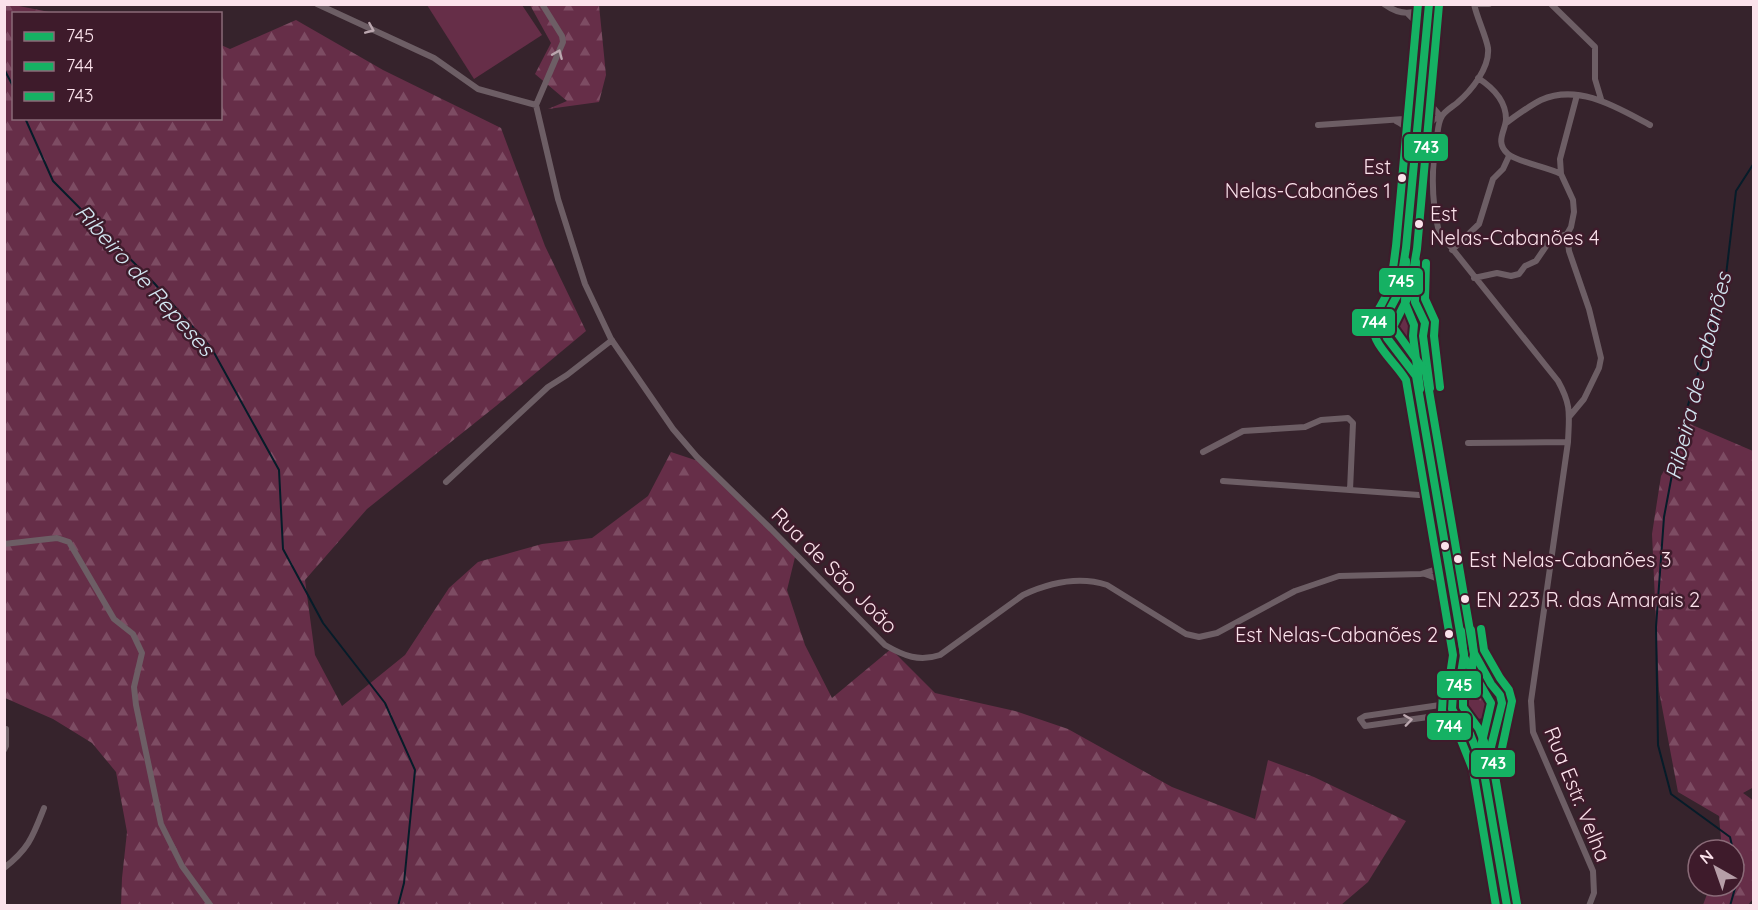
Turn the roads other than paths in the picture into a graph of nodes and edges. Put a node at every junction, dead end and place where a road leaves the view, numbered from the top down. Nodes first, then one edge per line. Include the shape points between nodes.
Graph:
1 (317, 4) edge
2 (542, 4) edge
3 (1384, 4) edge
4 (1428, 4) edge
5 (1438, 4) edge
6 (1475, 4) edge
7 (1489, 4) edge
8 (1551, 4) edge
9 (1408, 14) junction
10 (1424, 56) junction
11 (1478, 78) junction
12 (1577, 95) junction
13 (1601, 99) junction
14 (1430, 103) junction
15 (536, 105) junction
16 (1419, 108) junction
17 (1441, 117) junction
18 (1395, 120) junction
19 (1506, 123) junction
20 (1650, 124) dead end
21 (1318, 125) dead end
22 (1428, 126) junction
23 (1509, 156) junction
24 (1415, 158) junction
25 (1561, 174) junction
26 (1567, 234) junction
27 (1452, 250) junction
28 (1474, 278) junction
29 (1391, 309) junction
30 (1418, 311) junction
31 (1423, 336) junction
32 (612, 340) junction
33 (1394, 346) junction
34 (1569, 417) junction
35 (1568, 442) junction
36 (1468, 443) dead end
37 (1203, 452) dead end
38 (1223, 481) dead end
39 (446, 482) dead end
40 (1350, 490) junction
41 (1436, 494) junction
42 (4, 543) edge
43 (1447, 557) junction
44 (1421, 574) junction
45 (1455, 606) junction
46 (1491, 684) junction
47 (1456, 690) junction
48 (1498, 717) junction
49 (1462, 725) junction
50 (6, 729) edge
51 (4, 750) edge
52 (44, 808) dead end
53 (4, 868) edge
54 (211, 906) edge
55 (1507, 906) edge
56 (1517, 906) edge
57 (1589, 906) edge

1 -> 15 street via 434,58 478,89
15 -> 2 street via 563,42
3 - 9 street
4 - 9 street
4 - 10 main road
5 - 14 main road
6 - 7 street
6 - 11 street via 1488,48
8 - 13 street via 1595,47 1595,79
9 - 10 street via 1419,24 1418,40
10 - 16 main road
11 - 17 street
11 - 19 street via 1493,88 1504,107
12 - 13 street
12 - 19 street via 1541,100
12 - 25 street via 1560,159
13 - 20 street
14 - 17 street
14 - 22 main road
15 - 32 street, Rua de São João via 558,199 585,284
16 - 18 street via 1404,120
16 - 24 main road
17 - 22 street
17 - 27 street, Rua Estr. Velha via 1433,159 1434,210 1439,232
18 - 21 street
18 - 24 street via 1406,128
19 - 23 street via 1501,135
22 - 30 main road via 1414,288
23 - 25 street
23 - 27 street via 1503,170 1493,179 1479,224
24 - 29 main road via 1401,285
25 - 26 street via 1573,200 1574,212
26 - 28 street via 1551,239 1536,261 1519,274
26 - 34 street via 1601,358 1584,399
27 - 28 street, Rua Estr. Velha
28 - 34 street, Rua Estr. Velha via 1558,381 1570,409
29 - 30 main road via 1402,305
29 - 33 main road via 1383,328 1384,336
30 - 31 main road via 1425,323
31 - 33 main road via 1414,345
31 - 46 main road via 1474,652
32 - 39 street via 548,387
32 - 44 street, Rua de São João via 697,457 885,645 902,655 922,659 940,655 1023,595 1077,580 1107,585 1186,634 1199,637 1217,633 1294,591 1339,576
33 - 41 main road via 1416,376
34 - 35 street, Rua Estr. Velha
35 - 36 street
35 - 57 street, Rua Estr. Velha via 1531,701 1533,732 1593,872 1594,893
37 - 40 street via 1243,431 1305,427 1321,420 1348,418 1353,423
38 - 40 street
40 - 41 street
41 - 43 main road
42 - 54 street via 57,538 69,542 114,619 133,634 142,653 134,687 136,705 162,824 182,866
43 - 44 street via 1440,568
43 - 45 main road
44 - 45 street via 1444,581
45 - 47 main road via 1464,655
46 - 47 main road via 1466,681
46 - 48 main road via 1502,703
47 - 49 main road via 1452,709
47 -> 49 street via 1440,705 1360,719 1365,726 1442,716
48 - 49 main road via 1480,730
48 - 56 main road via 1491,747
49 - 55 main road via 1483,766
50 - 51 street
52 - 53 street via 32,841

